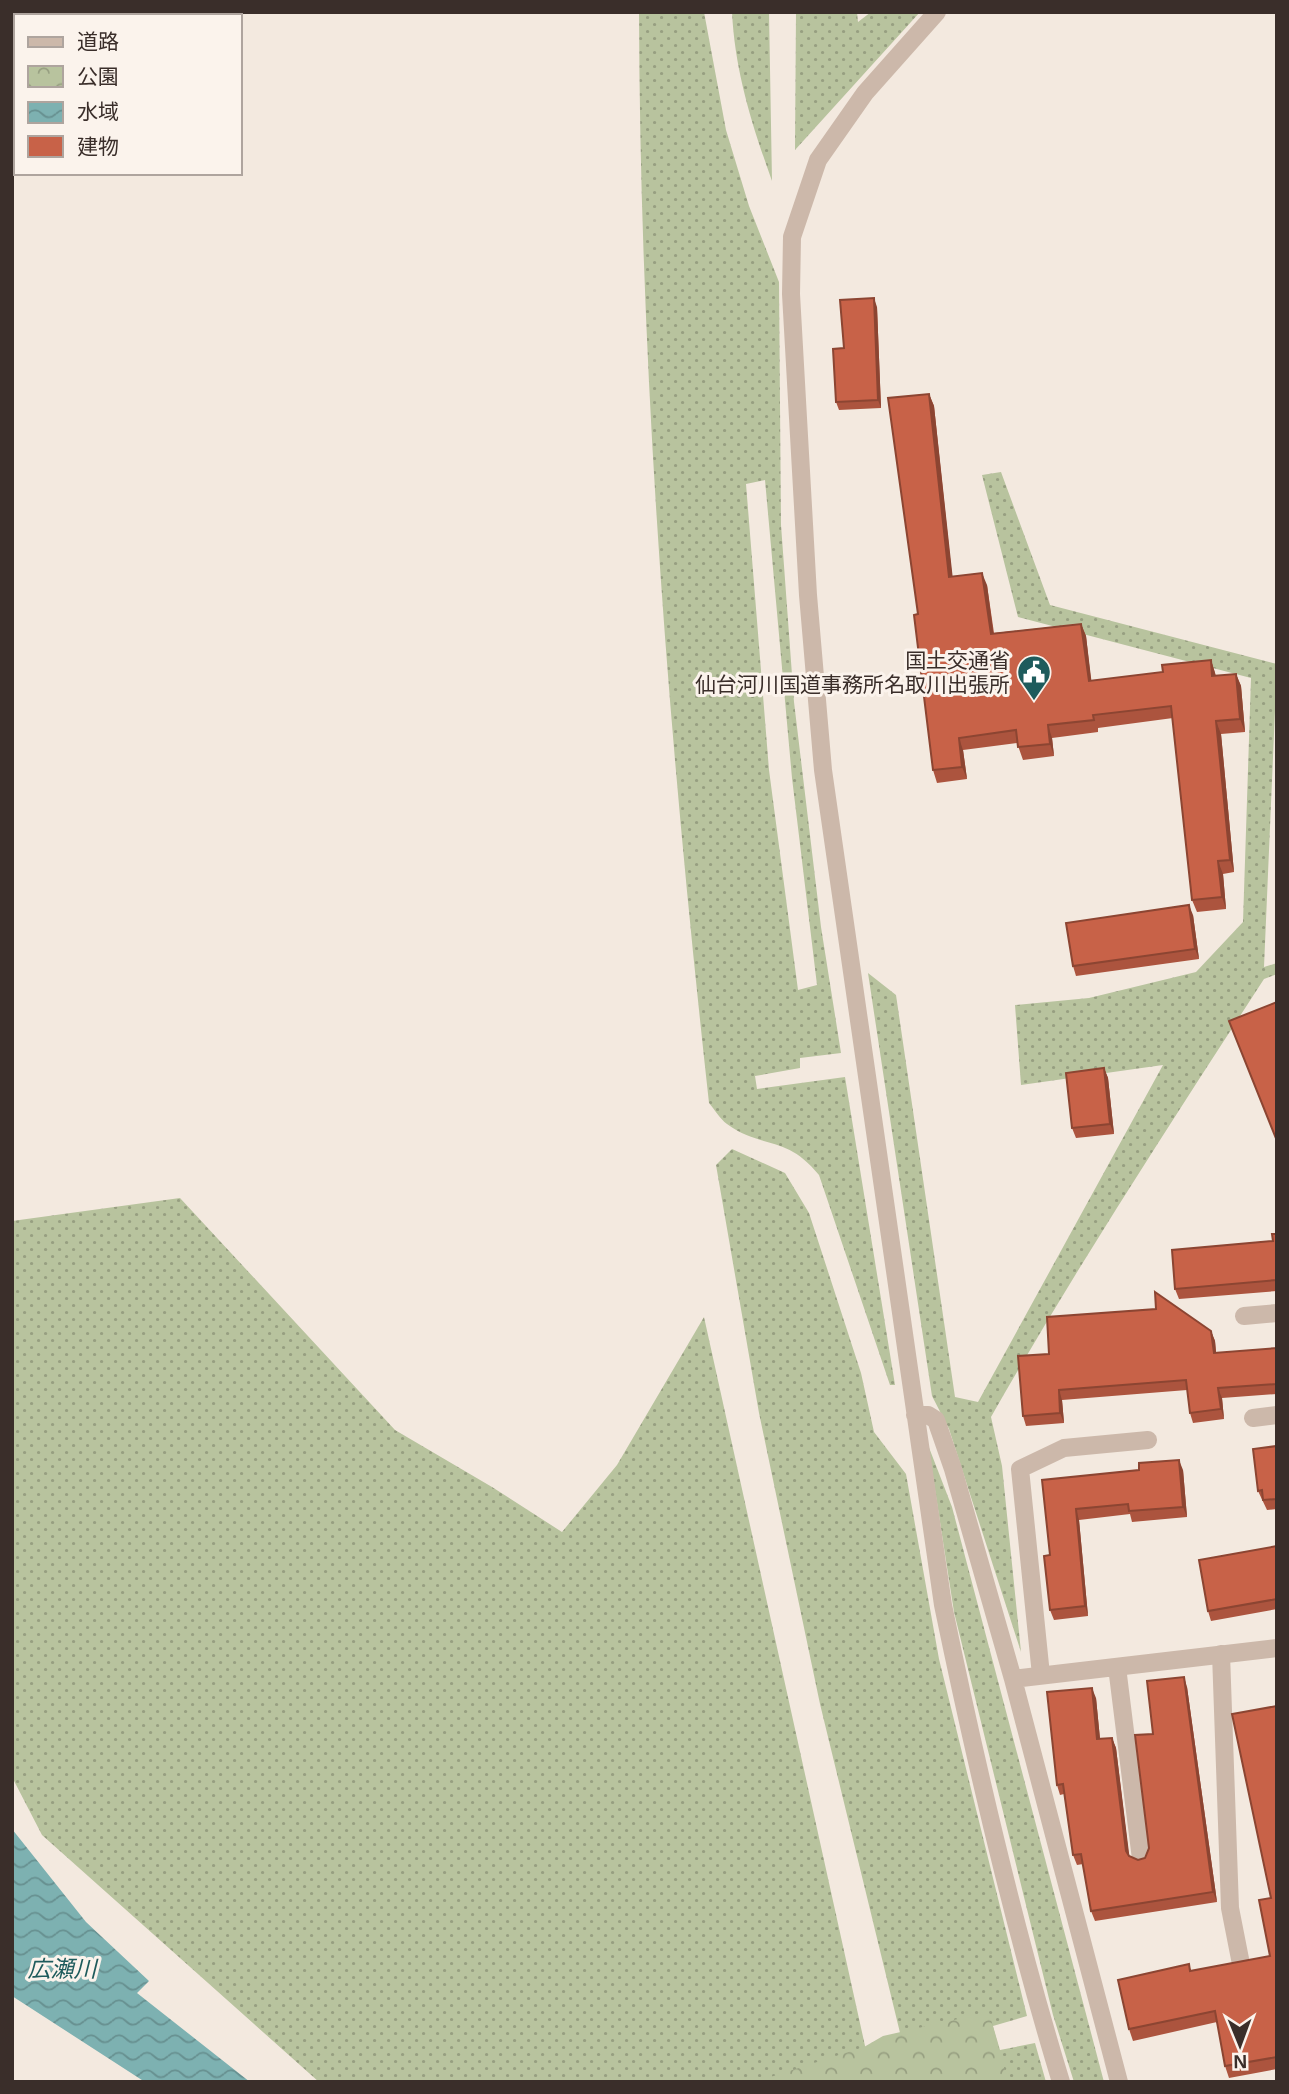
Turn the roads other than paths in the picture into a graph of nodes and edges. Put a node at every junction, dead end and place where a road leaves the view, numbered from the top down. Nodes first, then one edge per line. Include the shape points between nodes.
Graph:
1 (937, 12) edge
2 (1277, 1313) edge
3 (1244, 1316) dead end
4 (915, 1415) junction
5 (1277, 1415) edge
6 (1253, 1418) dead end
7 (1148, 1440) dead end
8 (1277, 1648) edge
9 (1221, 1654) junction
10 (1117, 1667) junction
11 (1041, 1675) junction
12 (1013, 1679) junction
13 (1141, 1859) edge
14 (1241, 1964) edge
15 (1061, 2082) edge
16 (1119, 2082) edge

1 - 4 street via 865,93 818,160 792,237 791,294 823,770
2 - 3 street
4 - 12 street via 936,1420
4 - 15 street via 943,1605 966,1718 1026,1962
5 - 6 street
7 - 11 street via 1064,1448 1020,1469
8 - 9 street
9 - 10 street
9 - 14 street via 1230,1908
10 - 11 street
10 - 13 street
11 - 12 street
12 - 16 street

